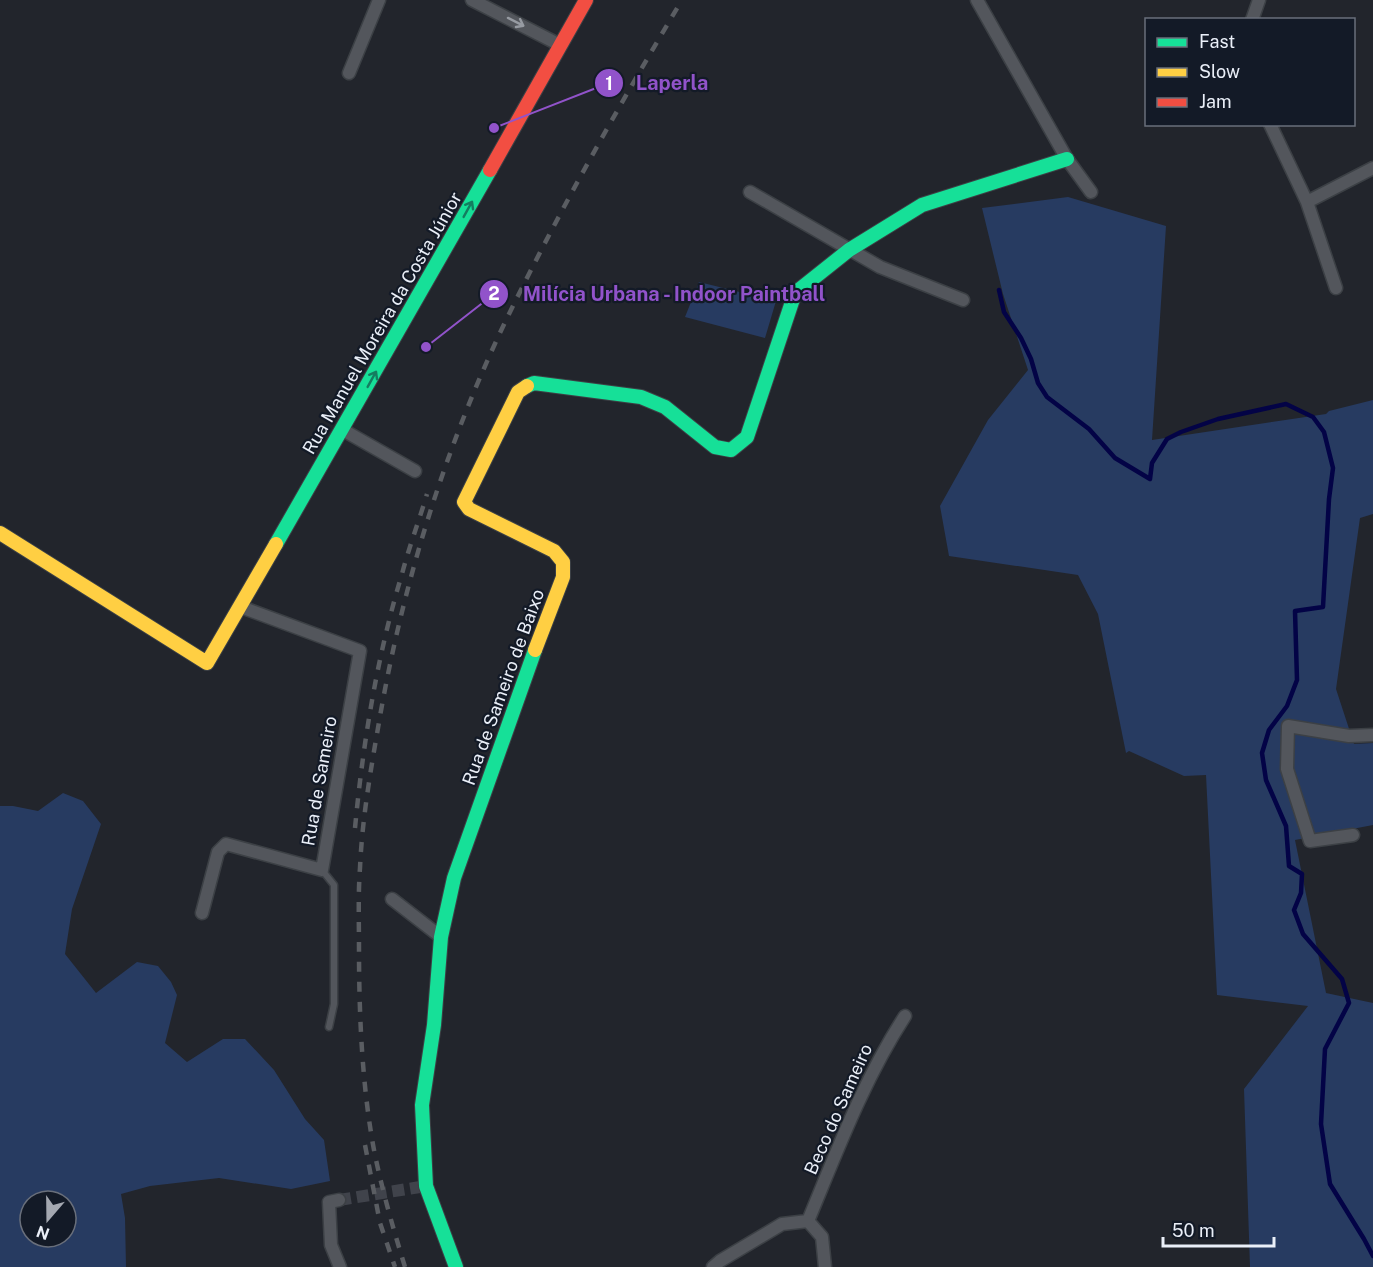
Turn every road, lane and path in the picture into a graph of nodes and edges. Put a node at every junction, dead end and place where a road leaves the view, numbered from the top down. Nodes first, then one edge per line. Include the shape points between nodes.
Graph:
1 (379, 0) edge
2 (471, 0) edge
3 (585, 0) edge
4 (977, 0) edge
5 (1259, 0) edge
6 (1253, 18) edge
7 (560, 45) junction
8 (349, 73) dead end
9 (1271, 126) edge
10 (1067, 159) junction
11 (1373, 168) edge
12 (750, 192) dead end
13 (1091, 192) dead end
14 (1307, 202) junction
15 (849, 250) junction
16 (1336, 288) dead end
17 (963, 300) dead end
18 (343, 430) junction
19 (414, 471) dead end
20 (0, 533) edge
21 (240, 607) junction
22 (1373, 735) edge
23 (1353, 834) dead end
24 (322, 870) junction
25 (392, 899) dead end
26 (202, 914) dead end
27 (441, 937) junction
28 (905, 1016) dead end
29 (329, 1027) dead end
30 (334, 1201) dead end
31 (808, 1221) junction
32 (340, 1267) edge
33 (456, 1267) edge
34 (713, 1267) edge
35 (825, 1267) edge

1 - 8 street
2 -> 7 street
3 - 7 street, Rua Manuel Moreira da Costa Júnior
4 - 10 street
5 - 6 street
18 -> 7 street, Rua Manuel Moreira da Costa Júnior
9 - 14 street
10 - 13 street
10 - 15 street via 922,205
11 - 14 street
12 - 15 street
14 - 16 street
15 - 17 street via 879,267
15 - 27 street, Rua de Sameiro de Baixo via 795,293 747,437 732,450 715,447 665,407 640,397 534,383 518,392 464,502 469,509 554,551 563,562 563,577 454,878
18 - 19 street
18 - 21 street, Rua Manuel Moreira da Costa Júnior
20 - 21 street, Rua Manuel Moreira da Costa Júnior via 207,663
21 - 24 street, Rua de Sameiro via 360,651
22 - 23 street via 1349,736 1288,726 1287,769 1310,841
24 - 26 street, Rua de Sameiro via 226,844 218,852
24 - 29 lane via 334,885 334,1004
25 - 27 street
27 - 33 street, Rua de Sameiro de Baixo via 422,1105 423,1186
28 - 31 street, Beco do Sameiro via 886,1045 855,1109
30 - 32 street via 332,1245
31 - 34 street via 782,1224
31 - 35 street via 822,1237

